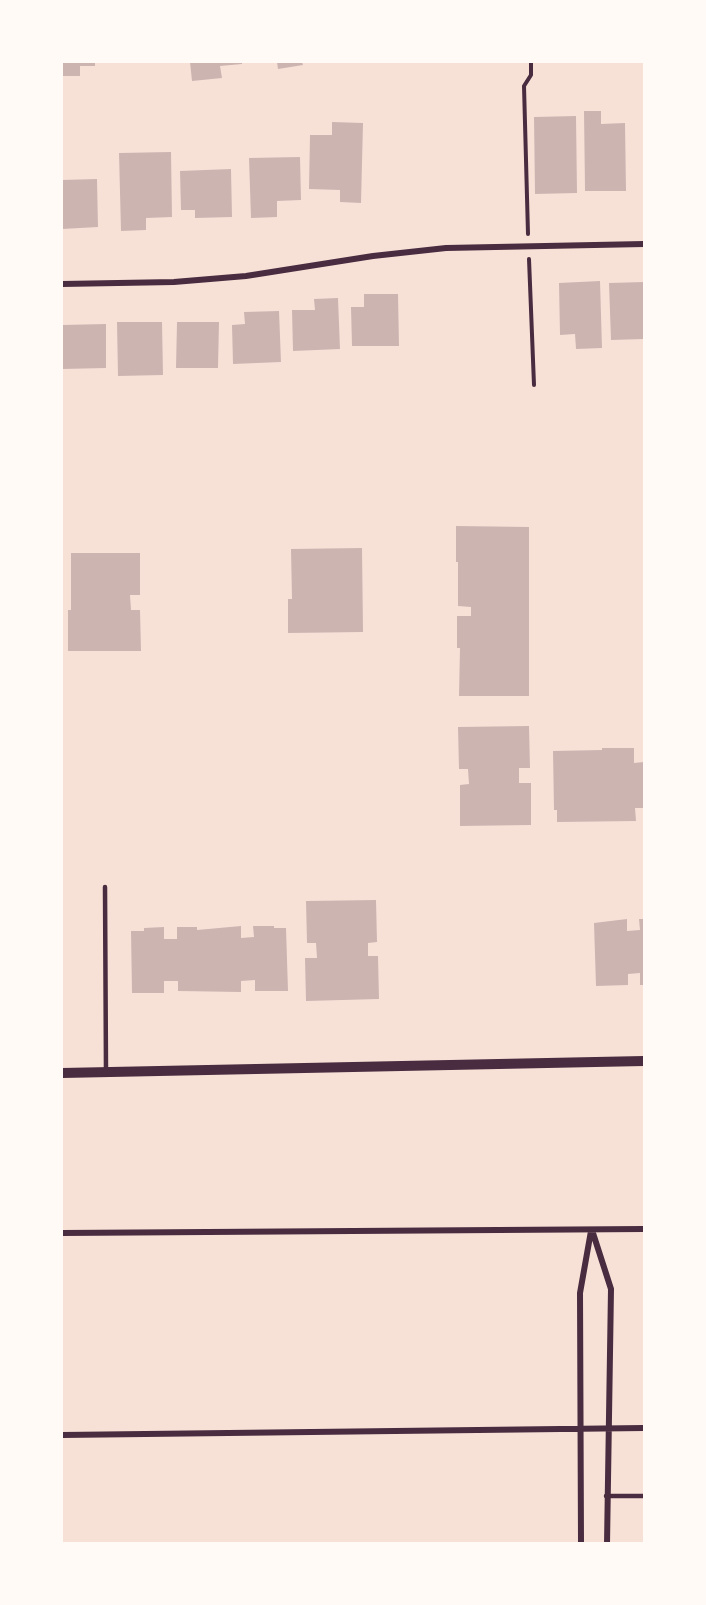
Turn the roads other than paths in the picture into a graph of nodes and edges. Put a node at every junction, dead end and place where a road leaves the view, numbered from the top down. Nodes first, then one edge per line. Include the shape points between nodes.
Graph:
1 (645, 244) edge
2 (62, 284) edge
3 (105, 887) dead end
4 (645, 1061) edge
5 (62, 1073) edge
6 (106, 1073) junction
7 (645, 1229) edge
8 (592, 1230) junction
9 (62, 1233) edge
10 (645, 1428) edge
11 (581, 1429) junction
12 (608, 1429) junction
13 (62, 1436) edge
14 (606, 1496) junction
15 (645, 1496) edge
16 (581, 1544) edge
17 (607, 1544) edge

1 - 2 street via 446,249 246,276
3 - 6 lane
4 - 6 street
5 - 6 street
7 - 8 street
8 - 9 street
8 - 11 street via 579,1293
8 - 12 street via 611,1289
10 - 12 street
11 - 12 street
11 - 13 street
11 - 16 street
12 - 14 street
14 - 15 lane
14 - 17 street

